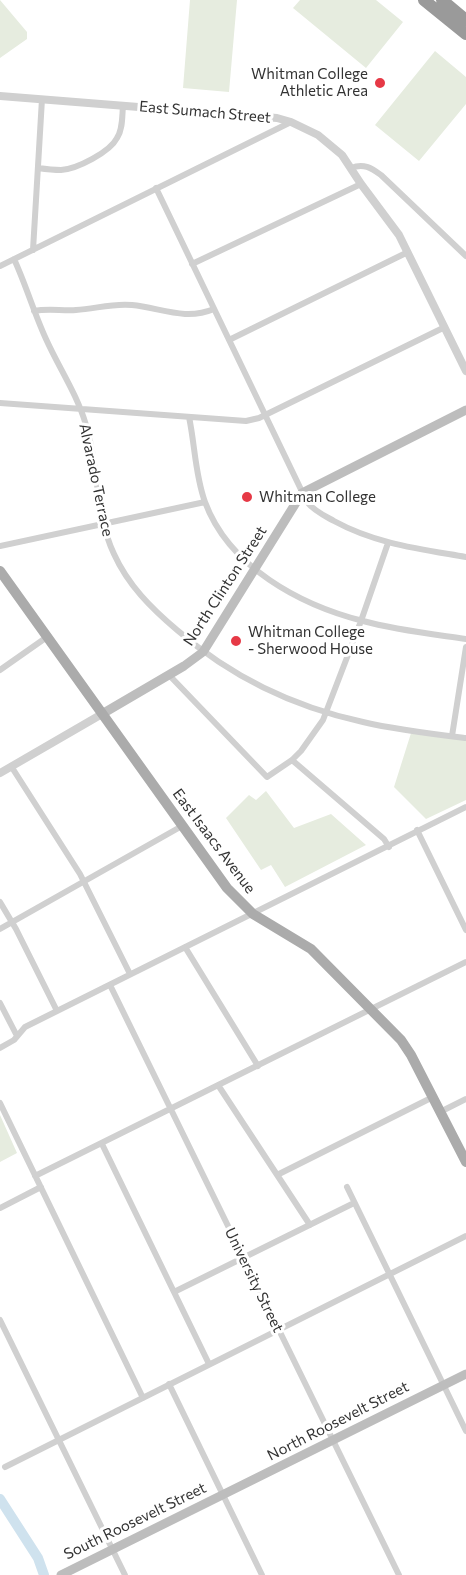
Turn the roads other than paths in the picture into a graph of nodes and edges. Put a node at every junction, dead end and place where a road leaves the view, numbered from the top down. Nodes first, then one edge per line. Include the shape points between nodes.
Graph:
1 (424, 0) edge
2 (442, 0) edge
3 (466, 20) edge
4 (466, 34) edge
5 (0, 96) edge
6 (42, 99) junction
7 (123, 106) junction
8 (291, 122) junction
9 (38, 168) junction
10 (351, 168) junction
11 (360, 184) junction
12 (156, 188) junction
13 (33, 250) junction
14 (408, 252) junction
15 (466, 256) edge
16 (15, 259) junction
17 (192, 264) junction
18 (0, 266) edge
19 (214, 309) junction
20 (34, 311) junction
21 (445, 327) junction
22 (229, 340) junction
23 (466, 371) edge
24 (0, 403) edge
25 (80, 409) junction
26 (466, 410) edge
27 (265, 415) junction
28 (189, 417) junction
29 (302, 493) junction
30 (205, 502) junction
31 (104, 524) junction
32 (388, 543) junction
33 (0, 546) edge
34 (466, 556) edge
35 (255, 569) junction
36 (0, 571) edge
37 (361, 621) junction
38 (47, 637) junction
39 (466, 639) edge
40 (466, 647) edge
41 (203, 652) junction
42 (0, 670) edge
43 (169, 675) junction
44 (327, 712) junction
45 (102, 714) junction
46 (452, 736) junction
47 (466, 738) edge
48 (292, 760) junction
49 (11, 766) junction
50 (0, 772) edge
51 (466, 807) edge
52 (182, 826) junction
53 (417, 830) junction
54 (388, 847) junction
55 (84, 881) junction
56 (0, 902) edge
57 (253, 914) junction
58 (12, 922) junction
59 (0, 929) edge
60 (466, 930) edge
61 (185, 947) junction
62 (466, 962) edge
63 (130, 974) junction
64 (110, 985) junction
65 (0, 1003) edge
66 (372, 1009) junction
67 (57, 1011) junction
68 (17, 1036) junction
69 (0, 1048) edge
70 (258, 1065) junction
71 (218, 1086) junction
72 (433, 1097) junction
73 (466, 1099) edge
74 (0, 1103) edge
75 (171, 1109) junction
76 (440, 1112) junction
77 (102, 1144) junction
78 (466, 1162) edge
79 (277, 1175) junction
80 (35, 1176) junction
81 (41, 1187) junction
82 (346, 1187) dead end
83 (354, 1203) junction
84 (0, 1208) edge
85 (310, 1225) junction
86 (466, 1236) edge
87 (243, 1258) junction
88 (389, 1275) junction
89 (174, 1292) junction
90 (0, 1320) edge
91 (279, 1330) junction
92 (209, 1364) junction
93 (466, 1374) edge
94 (169, 1384) junction
95 (443, 1385) junction
96 (143, 1398) junction
97 (466, 1431) edge
98 (59, 1440) junction
99 (333, 1440) junction
100 (4, 1467) dead end
101 (223, 1495) junction
102 (113, 1550) junction
103 (60, 1575) edge
104 (125, 1575) edge
105 (262, 1575) edge
106 (399, 1575) edge

1 - 4 highway
2 - 3 highway
5 - 6 street, East Sumach Street
6 - 7 street, East Sumach Street
6 - 9 street
7 - 8 street, East Sumach Street via 264,116
7 - 9 street via 117,139 105,151 71,168
8 - 10 street, East Sumach Street via 333,146
8 - 12 street
9 - 13 street
10 - 11 street, East Sumach Street
10 - 15 street via 368,166
11 - 14 street, East Sumach Street
11 - 17 street
12 - 13 street
12 - 17 street
13 - 16 street
14 - 21 street, East Sumach Street
14 - 22 street
16 - 18 street
16 - 20 street, Alvarado Terrace
17 - 19 street
19 - 20 street via 182,315 121,304
19 - 22 street
20 - 25 street, Alvarado Terrace
21 - 23 street, East Sumach Street
21 - 27 street
22 - 27 street
24 - 25 street
25 - 28 street
25 - 31 street, Alvarado Terrace via 92,448
26 - 29 main road
27 - 28 street via 246,421
27 - 29 street
28 - 30 street
29 - 32 street via 320,513
29 - 35 main road, North Clinton Street
30 - 31 street
30 - 35 street via 223,536
31 - 33 street
31 - 41 street, Alvarado Terrace via 114,554 135,588
32 - 34 street
32 - 37 street
35 - 37 street via 310,602
35 - 41 main road, North Clinton Street
36 - 38 main road, East Isaacs Avenue
37 - 39 street
37 - 44 street
38 - 42 street
38 - 45 main road, East Isaacs Avenue
40 - 46 street
41 - 43 main road, North Clinton Street
41 - 44 street, Alvarado Terrace via 267,690
43 - 45 main road, North Clinton Street
43 - 48 street via 267,777
44 - 46 street, Alvarado Terrace via 378,725
44 - 48 street via 310,741
45 - 49 street, North Clinton Street
45 - 52 main road, East Isaacs Avenue
46 - 47 street, Alvarado Terrace
48 - 54 street via 384,839
49 - 50 street, North Clinton Street
49 - 55 street
51 - 53 street
52 - 55 street
52 - 57 main road, East Isaacs Avenue via 227,888
53 - 54 street
53 - 60 street
54 - 57 street
55 - 58 street
55 - 63 street
56 - 58 street
57 - 61 street
57 - 66 main road, East Isaacs Avenue via 311,949
58 - 59 street
58 - 67 street
61 - 63 street
61 - 70 street
62 - 66 street
63 - 64 street
64 - 67 street
64 - 75 street, University Street
65 - 68 street
66 - 70 street
66 - 72 main road, East Isaacs Avenue via 405,1044
67 - 68 street via 24,1027
68 - 69 street
70 - 71 street
71 - 75 street
71 - 79 street
72 - 76 main road, East Isaacs Avenue
72 - 79 street
73 - 76 street
74 - 80 street
75 - 77 street
75 - 87 street, University Street
76 - 78 main road, East Isaacs Avenue
77 - 80 street
77 - 89 street
79 - 85 street
80 - 81 street
81 - 84 street
81 - 96 street
82 - 83 street
83 - 85 street
83 - 88 street
85 - 87 street
86 - 88 street
87 - 89 street
87 - 91 street, University Street
88 - 91 street
88 - 95 street
89 - 92 street
90 - 98 street
91 - 92 street
91 - 99 street, University Street
92 - 94 street
93 - 95 main road, North Roosevelt Street
94 - 96 street
94 - 101 street
95 - 97 street
95 - 99 main road, North Roosevelt Street
96 - 98 street
98 - 100 street
98 - 102 street
99 - 101 main road, North Roosevelt Street
99 - 106 street, University Street
101 - 102 main road, South Roosevelt Street
101 - 105 street
102 - 103 main road, South Roosevelt Street
102 - 104 street

